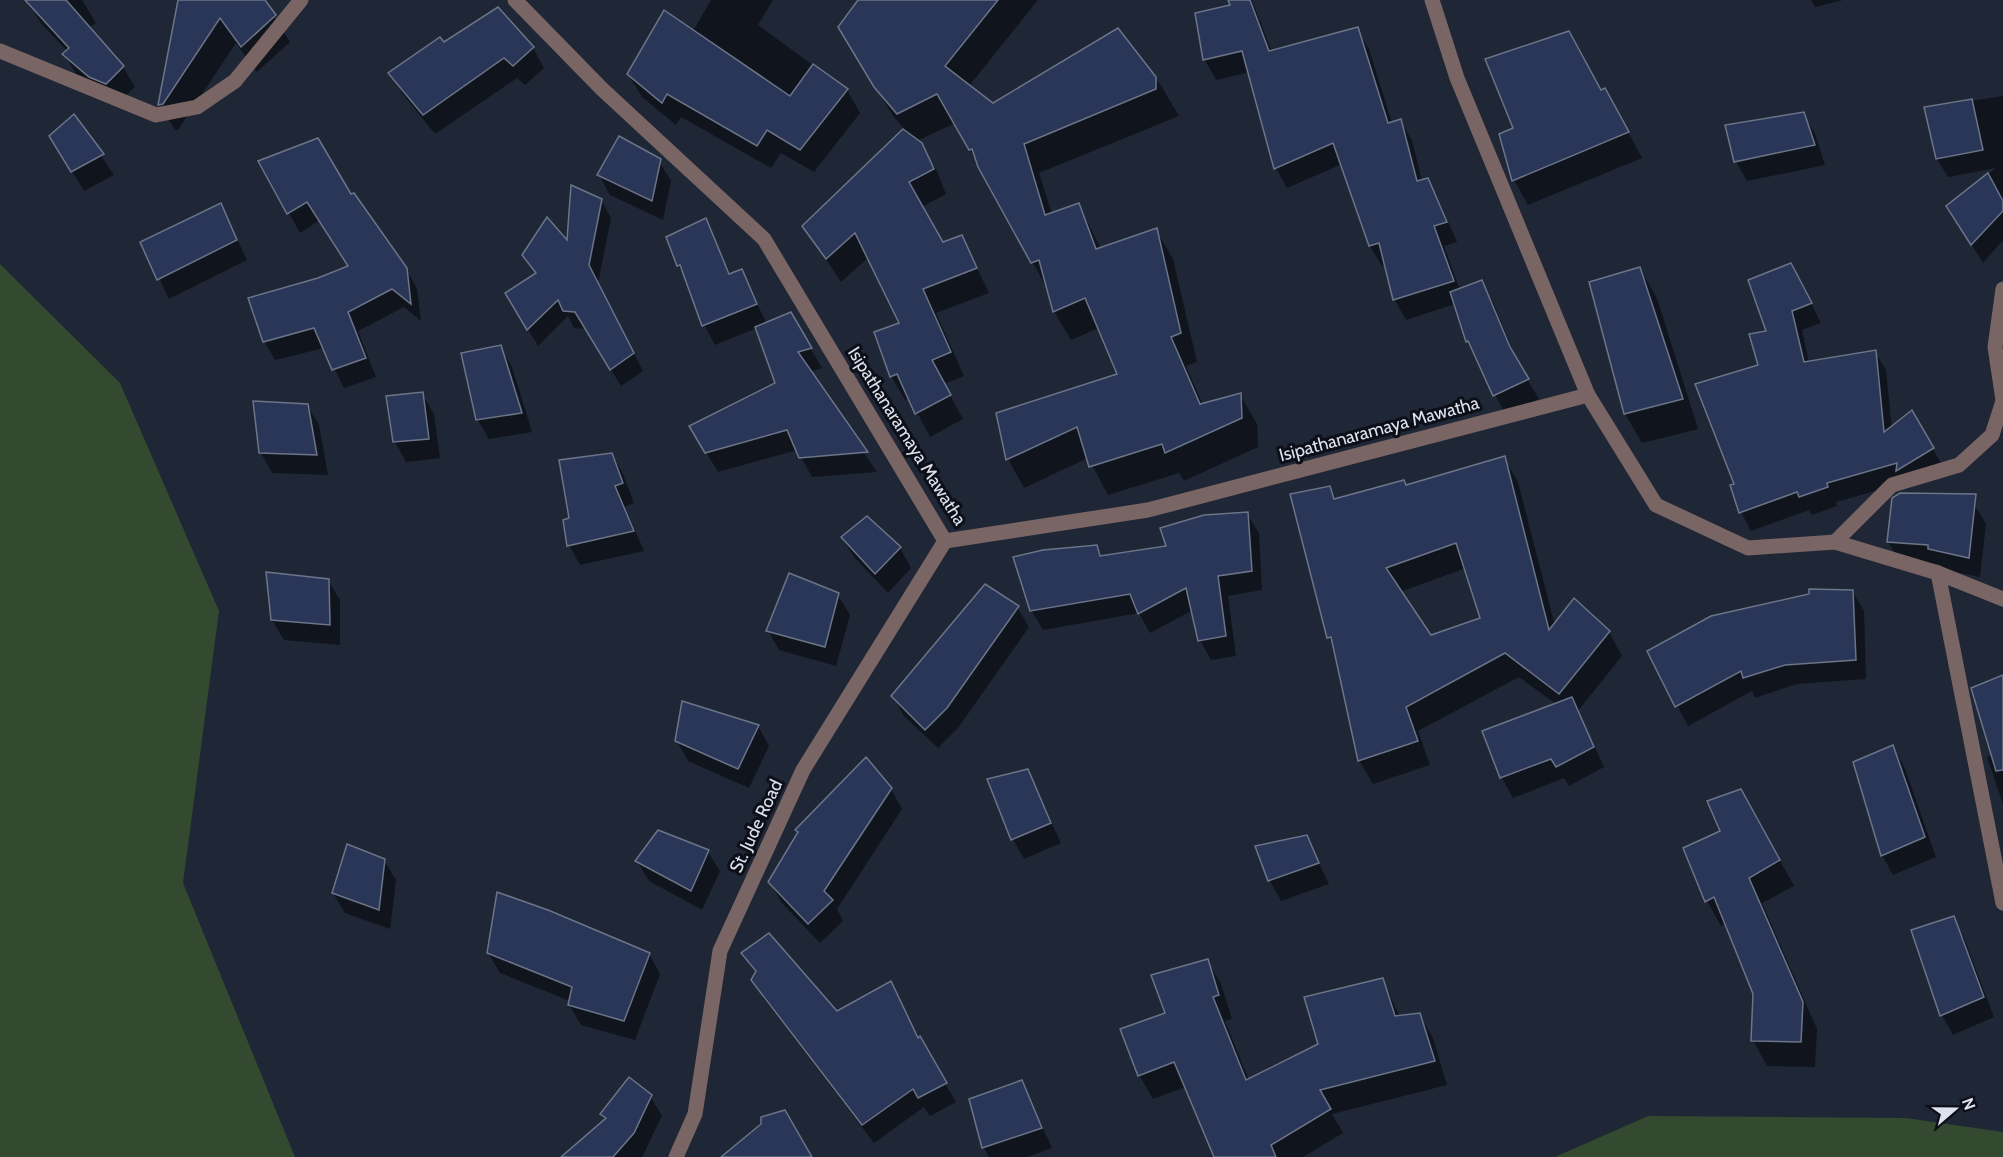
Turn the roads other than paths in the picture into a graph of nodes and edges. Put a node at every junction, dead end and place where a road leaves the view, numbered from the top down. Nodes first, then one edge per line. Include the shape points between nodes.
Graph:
1 (301, 0) edge
2 (515, 0) edge
3 (1432, 0) edge
4 (0, 51) edge
5 (2003, 289) edge
6 (1588, 395) junction
7 (2003, 400) edge
8 (945, 541) junction
9 (1835, 542) junction
10 (1938, 573) junction
11 (2003, 599) edge
12 (2003, 903) edge
13 (676, 1157) edge

1 - 4 street via 235,81 197,107 156,115
2 - 8 street, Isipathanaramaya Mawatha via 602,89 764,239
3 - 6 street via 1457,78
5 - 7 street via 1995,347
6 - 8 street, Isipathanaramaya Mawatha via 1148,510
6 - 9 street via 1656,505 1748,548
7 - 9 street via 1992,435 1959,465 1892,485
8 - 13 street, St. Jude Road via 803,770 720,951 695,1114
9 - 10 street
10 - 11 street
10 - 12 street

